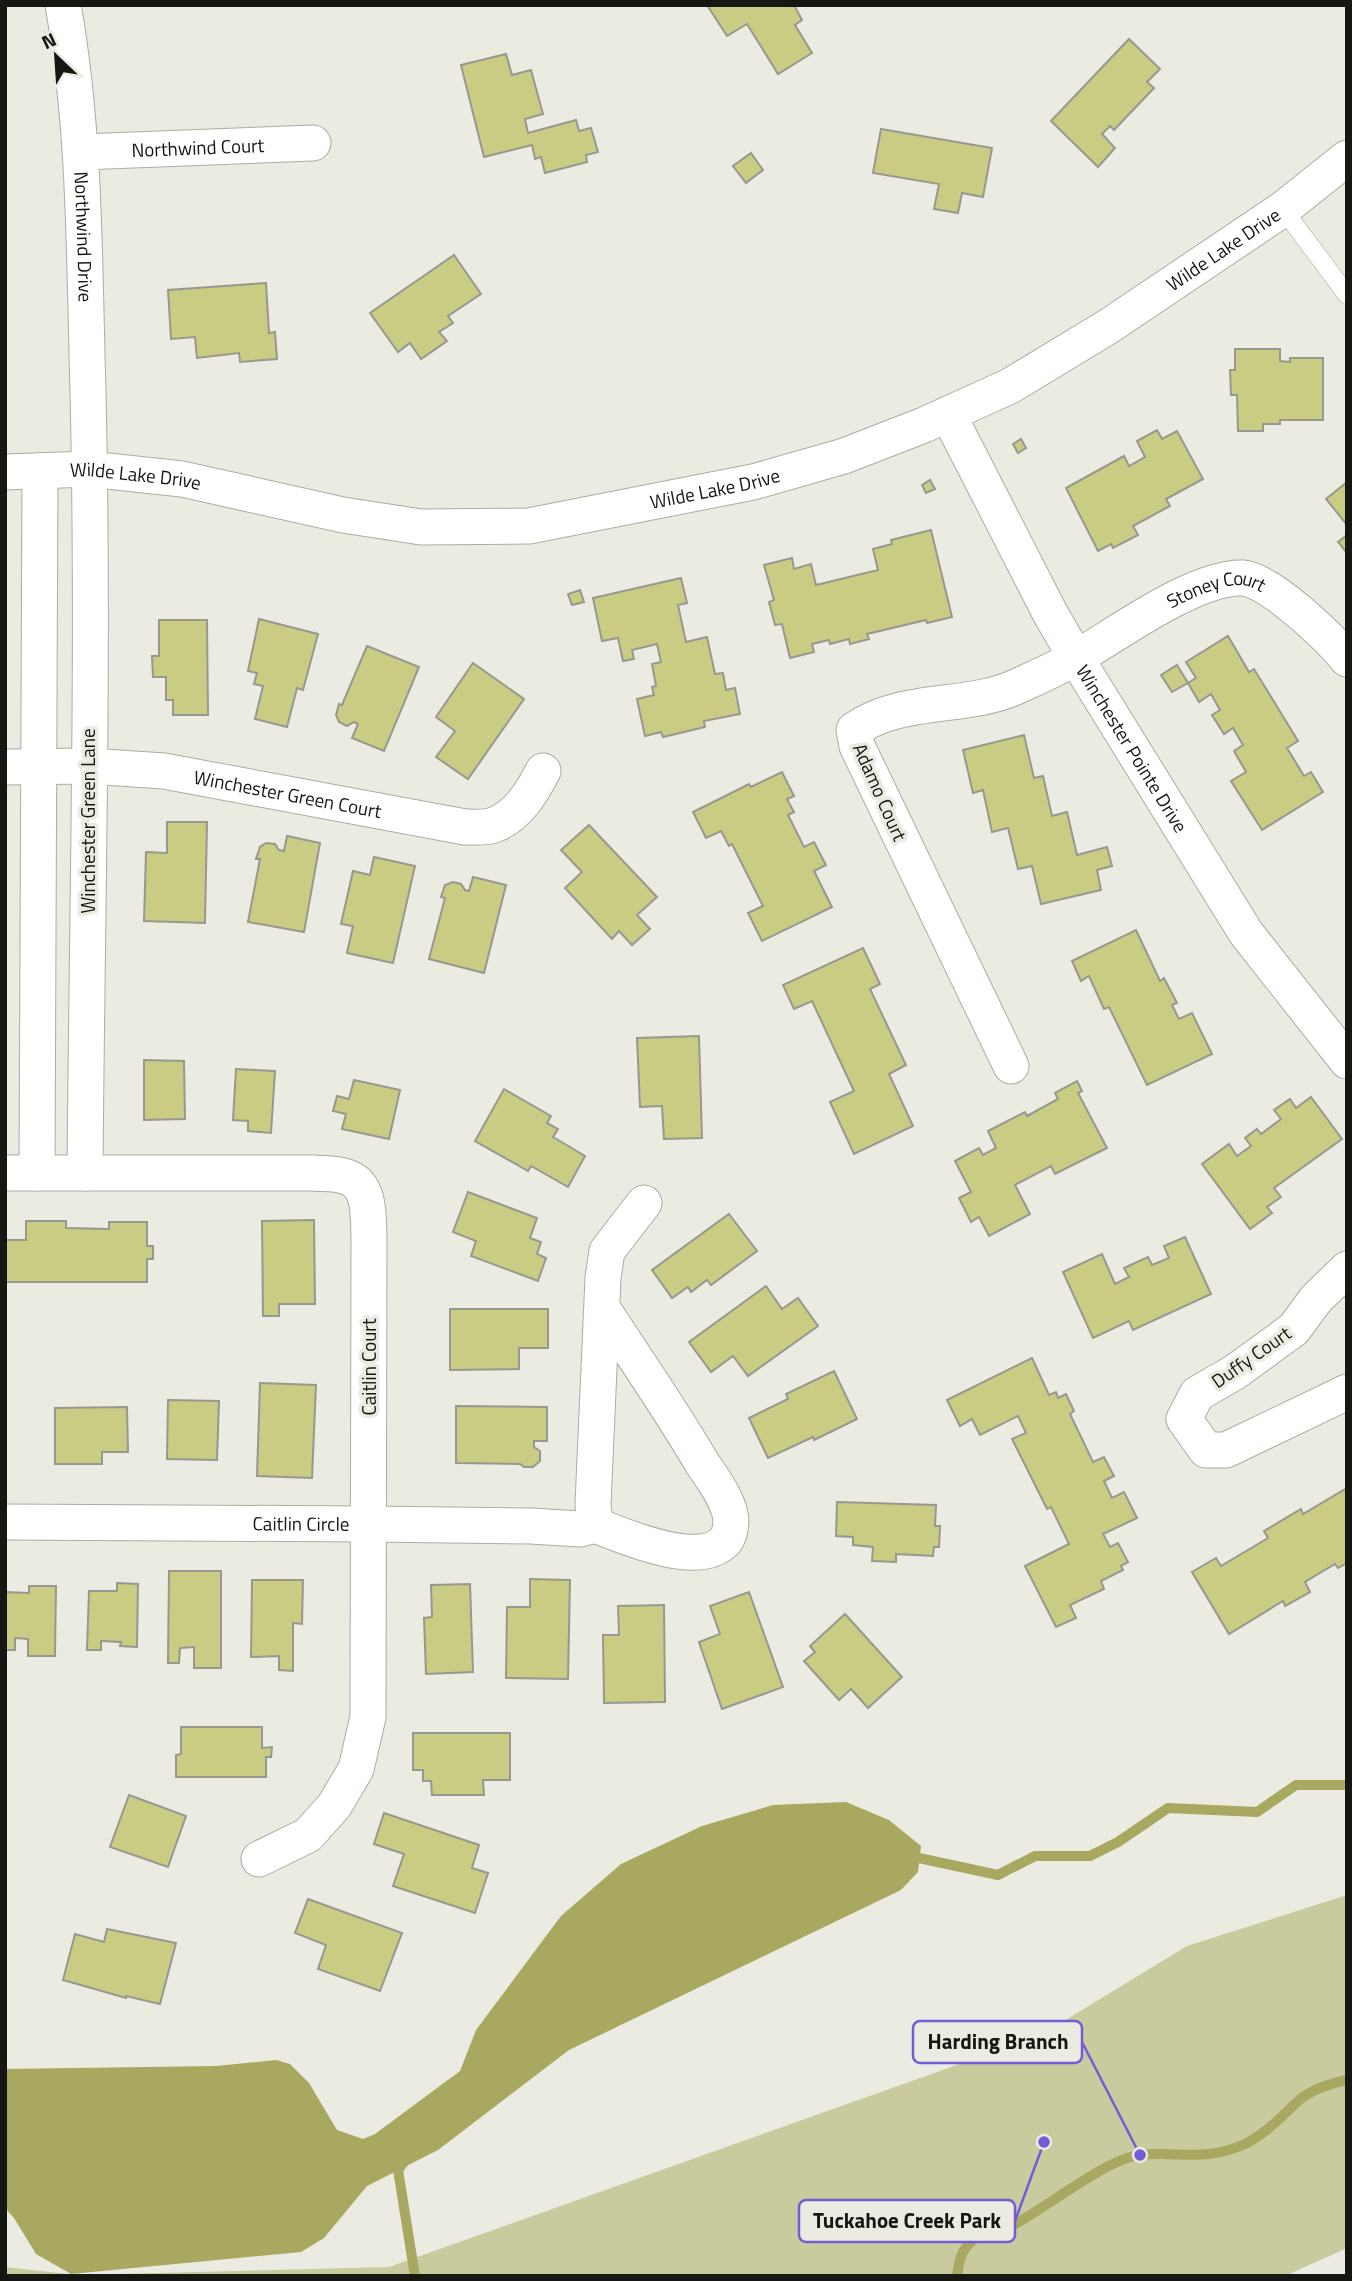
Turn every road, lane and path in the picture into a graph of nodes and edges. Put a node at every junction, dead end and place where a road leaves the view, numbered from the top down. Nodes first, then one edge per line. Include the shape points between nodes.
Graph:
1 (63, 5) edge
2 (313, 143) dead end
3 (82, 152) junction
4 (1347, 158) edge
5 (1283, 209) junction
6 (1347, 295) edge
7 (948, 414) junction
8 (89, 469) junction
9 (40, 471) junction
10 (5, 472) edge
11 (1076, 657) junction
12 (1347, 659) edge
13 (40, 766) junction
14 (89, 766) junction
15 (5, 767) edge
16 (543, 771) dead end
17 (1347, 1061) edge
18 (1011, 1066) dead end
19 (21, 1173) edge
20 (85, 1173) junction
21 (643, 1203) dead end
22 (1347, 1269) edge
23 (603, 1309) junction
24 (1347, 1392) edge
25 (5, 1522) edge
26 (369, 1524) junction
27 (595, 1525) junction
28 (259, 1859) dead end

1 - 3 street, Northwind Drive
2 - 3 street, Northwind Court
3 - 8 street, Northwind Drive
4 - 5 street, Wilde Lake Drive
5 - 6 lane
5 - 7 street, Wilde Lake Drive via 1109,326 1010,386
7 - 8 street, Wilde Lake Drive via 844,456 753,482 529,526 421,527 343,515 182,479
7 - 11 street, Winchester Pointe Drive
8 - 9 street, Wilde Lake Drive
8 - 14 street, Winchester Green Lane
9 - 10 street, Wilde Lake Drive
9 - 13 street
11 - 12 street, Stoney Court via 1192,591 1223,579 1246,578 1266,587 1308,620
11 - 17 street, Winchester Pointe Drive via 1246,933
11 - 18 street, Adamo Court via 1015,688 884,714 854,730 856,746
13 - 14 street, Winchester Green Court
13 - 15 street, Winchester Green Court
13 - 19 street
14 - 16 street, Winchester Green Court via 164,771 466,827 493,825 515,812
14 - 20 street, Winchester Green Lane
19 - 20 street, Caitlin Court
20 - 26 street, Caitlin Court via 313,1173 347,1177 359,1184 367,1201 369,1237
21 - 23 street via 607,1251
22 - 24 street, Duffy Court via 1294,1329 1197,1394 1184,1419 1206,1450 1226,1450
23 - 27 street
23 - 27 street, Caitlin Circle via 684,1432 731,1516 729,1537 717,1549 691,1553 641,1543
25 - 26 street, Caitlin Circle
26 - 27 street, Caitlin Circle via 580,1529
26 - 28 street, Caitlin Court via 368,1717 356,1769 334,1806 308,1835

